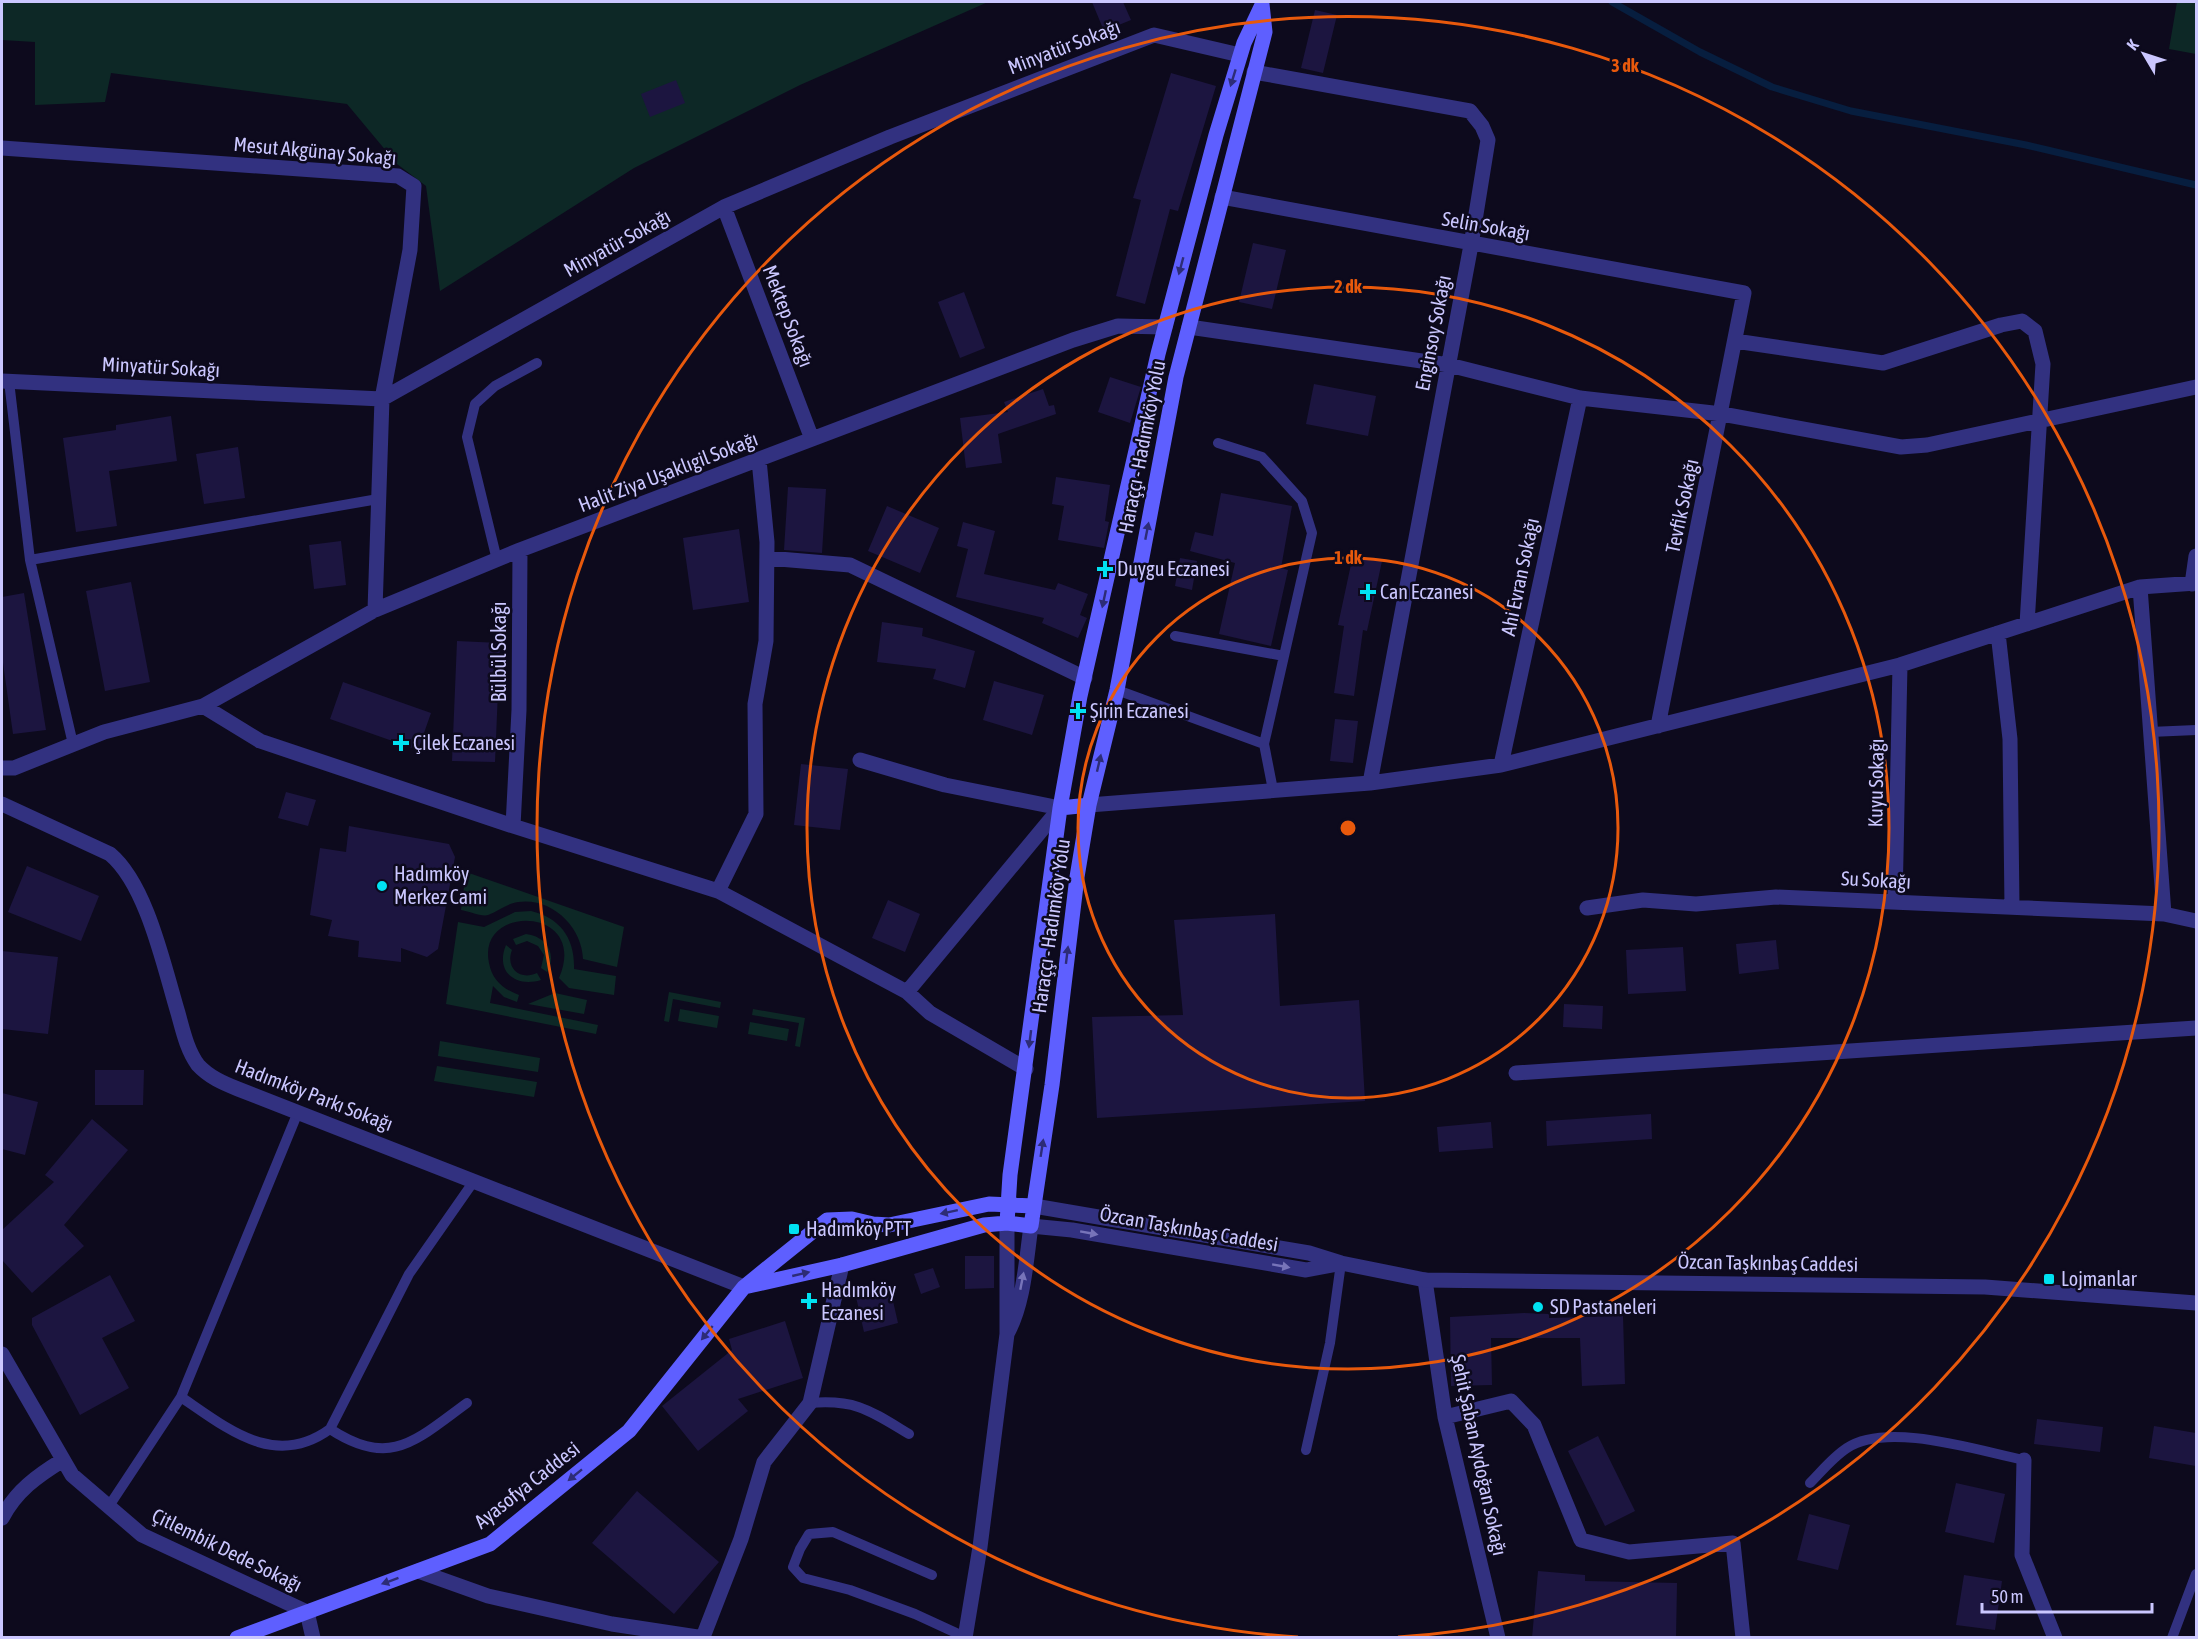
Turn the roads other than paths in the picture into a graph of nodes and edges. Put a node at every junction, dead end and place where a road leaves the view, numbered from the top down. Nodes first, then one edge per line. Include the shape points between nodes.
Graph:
1 (1263, 3) edge
2 (1240, 55) junction
3 (1254, 72) junction
4 (2, 148) edge
5 (1222, 197) junction
6 (724, 207) junction
7 (1471, 245) junction
8 (1744, 293) joint
9 (1165, 327) junction
10 (1189, 327) junction
11 (1736, 341) junction
12 (537, 363) dead end
13 (1449, 365) junction
14 (5, 381) edge
15 (2196, 387) edge
16 (1580, 398) junction
17 (382, 399) junction
18 (1722, 414) junction
19 (2039, 420) junction
20 (812, 439) junction
21 (1218, 443) dead end
22 (759, 460) junction
23 (378, 499) junction
24 (520, 550) junction
25 (2196, 556) edge
26 (767, 558) junction
27 (30, 560) junction
28 (497, 560) junction
29 (2194, 583) edge
30 (2140, 587) junction
31 (375, 610) junction
32 (2027, 624) junction
33 (1998, 633) junction
34 (1175, 636) dead end
35 (1284, 656) junction
36 (1900, 665) junction
37 (1085, 678) junction
38 (1116, 690) junction
39 (203, 706) junction
40 (1658, 726) junction
41 (2196, 730) edge
42 (2150, 732) junction
43 (73, 744) junction
44 (1264, 744) junction
45 (860, 760) dead end
46 (1501, 765) junction
47 (2, 768) edge
48 (1370, 783) junction
49 (1273, 790) junction
50 (2, 804) edge
51 (1089, 805) junction
52 (1060, 808) junction
53 (513, 826) junction
54 (718, 891) junction
55 (1895, 902) junction
56 (2012, 907) junction
57 (1587, 908) dead end
58 (2164, 914) junction
59 (2196, 921) edge
60 (907, 992) junction
61 (2196, 1028) edge
62 (1026, 1069) junction
63 (1516, 1073) dead end
64 (298, 1112) junction
65 (474, 1181) junction
66 (1007, 1204) junction
67 (1034, 1206) junction
68 (1007, 1223) junction
69 (1031, 1226) junction
70 (1341, 1263) junction
71 (842, 1265) junction
72 (1425, 1280) junction
73 (744, 1287) junction
74 (2196, 1303) edge
75 (1007, 1334) junction
76 (2, 1354) edge
77 (181, 1397) junction
78 (468, 1403) dead end
79 (810, 1403) junction
80 (1445, 1417) junction
81 (330, 1429) junction
82 (909, 1434) dead end
83 (1306, 1450) dead end
84 (63, 1460) junction
85 (2024, 1460) joint
86 (1810, 1483) dead end
87 (109, 1506) junction
88 (2, 1518) edge
89 (418, 1571) junction
90 (2196, 1574) edge
91 (932, 1575) dead end
92 (307, 1612) junction
93 (704, 1637) edge
94 (965, 1637) edge
95 (237, 1638) edge
96 (313, 1638) edge
97 (1498, 1638) edge
98 (1743, 1638) edge
99 (2055, 1638) edge
100 (2172, 1638) edge

1 - 2 main road
1 - 3 main road, Haraççı - Hadımköy Yolu via 1265,32
2 - 6 street, Minyatür Sokağı via 1154,35 890,137
2 -> 9 main road
3 - 5 main road, Haraççı - Hadımköy Yolu
3 - 7 street, Enginsoy Sokağı via 1470,111 1488,140
4 - 17 street, Mesut Akgünay Sokağı via 398,176 414,186 410,250
5 - 7 street, Selin Sokağı
5 - 10 main road, Haraççı - Hadımköy Yolu
6 - 17 street, Minyatür Sokağı
6 - 20 street, Mektep Sokağı
7 - 8 street, Selin Sokağı
7 - 13 street, Enginsoy Sokağı
8 - 11 street, Tevfik Sokağı
9 - 10 main road
9 - 20 street, Halit Ziya Uşaklıgil Sokağı via 1118,326 1073,340
9 -> 37 main road
10 - 13 street
38 -> 10 main road, Haraççı - Hadımköy Yolu
11 - 18 street, Tevfik Sokağı
11 - 19 street via 1883,363 2022,321 2035,331 2043,364
12 - 28 lane via 495,386 474,404 467,437
13 - 16 street
13 - 48 street, Enginsoy Sokağı
14 - 17 street, Minyatür Sokağı
14 - 27 lane
15 - 19 street
16 - 18 street
16 - 46 street, Ahi Evran Sokağı
17 - 23 street, Mesut Akgünay Sokağı
18 - 19 street via 1901,447
18 - 40 street, Tevfik Sokağı
19 - 32 street
20 - 22 street, Halit Ziya Uşaklıgil Sokağı
21 - 35 lane via 1262,457 1302,501 1312,533
22 - 24 street, Halit Ziya Uşaklıgil Sokağı
22 - 26 street
23 - 27 lane
23 - 31 street, Mesut Akgünay Sokağı
24 - 28 street, Halit Ziya Uşaklıgil Sokağı
24 - 53 street, Bülbül Sokağı via 519,710
25 - 29 street
26 - 37 street via 850,565
26 - 54 street via 766,641 755,704 756,814
27 - 43 lane
28 - 31 street, Halit Ziya Uşaklıgil Sokağı
29 - 30 street
30 - 32 street
30 - 42 street
31 - 39 street, Halit Ziya Uşaklıgil Sokağı
32 - 33 street
33 - 36 street
33 - 56 street via 2010,739
34 - 35 lane
35 - 44 lane
36 - 40 street
36 - 55 street, Kuyu Sokağı
37 - 52 main road
38 - 44 lane
51 -> 38 main road, Haraççı - Hadımköy Yolu
39 - 43 street, Halit Ziya Uşaklıgil Sokağı
39 - 53 street via 260,741
40 - 46 street
41 - 42 lane
42 - 58 street
43 - 47 street, Halit Ziya Uşaklıgil Sokağı via 14,768
44 - 49 lane
45 - 52 street via 945,785
46 - 48 street
48 - 49 street
49 - 51 street
50 - 64 street, Hadımköy Parkı Sokağı via 110,854 122,864 141,900 189,1050 198,1065 220,1081
51 - 52 main road
67 -> 51 main road, Haraççı - Hadımköy Yolu
52 - 60 street
52 -> 62 main road
53 - 54 street
54 - 60 street
55 - 56 street, Su Sokağı
55 - 57 street, Su Sokağı via 1776,897 1696,904 1643,900
56 - 58 street, Su Sokağı
58 - 59 street, Su Sokağı
60 - 62 street via 930,1012
61 - 63 street
62 - 66 main road
64 - 65 street, Hadımköy Parkı Sokağı
64 - 77 lane
65 - 73 street, Hadımköy Parkı Sokağı
65 - 81 lane via 409,1274
66 - 67 main road, Ayasofya Caddesi
66 - 68 main road
66 -> 73 main road, Ayasofya Caddesi via 989,1204 889,1225 852,1219 827,1220
67 - 69 main road, Haraççı - Hadımköy Yolu
67 - 70 street, Özcan Taşkınbaş Caddesi via 1309,1253
68 - 69 main road
68 - 71 main road via 984,1225
68 - 75 street
69 -> 70 street, Özcan Taşkınbaş Caddesi via 1306,1270
75 -> 69 street via 1013,1323
70 - 72 street, Özcan Taşkınbaş Caddesi
70 - 83 lane via 1330,1343
73 -> 71 main road
71 - 79 street
72 - 74 street, Özcan Taşkınbaş Caddesi via 1985,1287
72 - 80 street, Şehit Şaban Aydoğan Sokağı
73 -> 89 main road, Ayasofya Caddesi via 629,1431 490,1544
75 - 94 street
76 - 84 street, Çitlembik Dede Sokağı
77 - 81 lane via 230,1431 279,1448 312,1442
77 - 87 lane
78 - 81 lane via 417,1440 384,1450 353,1444
79 - 82 lane via 834,1401 866,1408
79 - 93 street via 764,1462 741,1539
80 - 97 street, Şehit Şaban Aydoğan Sokağı
80 - 98 street via 1511,1401 1534,1425 1581,1540 1629,1552 1733,1543
84 - 87 street, Çitlembik Dede Sokağı via 72,1475
84 - 88 street via 20,1491
85 - 86 lane via 1917,1439 1876,1438 1847,1448
85 - 99 street via 2022,1555
87 - 92 street, Çitlembik Dede Sokağı via 142,1535
89 -> 92 main road, Ayasofya Caddesi
89 - 93 street via 488,1596 612,1624
90 - 100 lane
91 - 94 lane via 833,1532 809,1534 793,1567 803,1578 850,1590
92 - 95 main road, Ayasofya Caddesi
92 - 96 street

